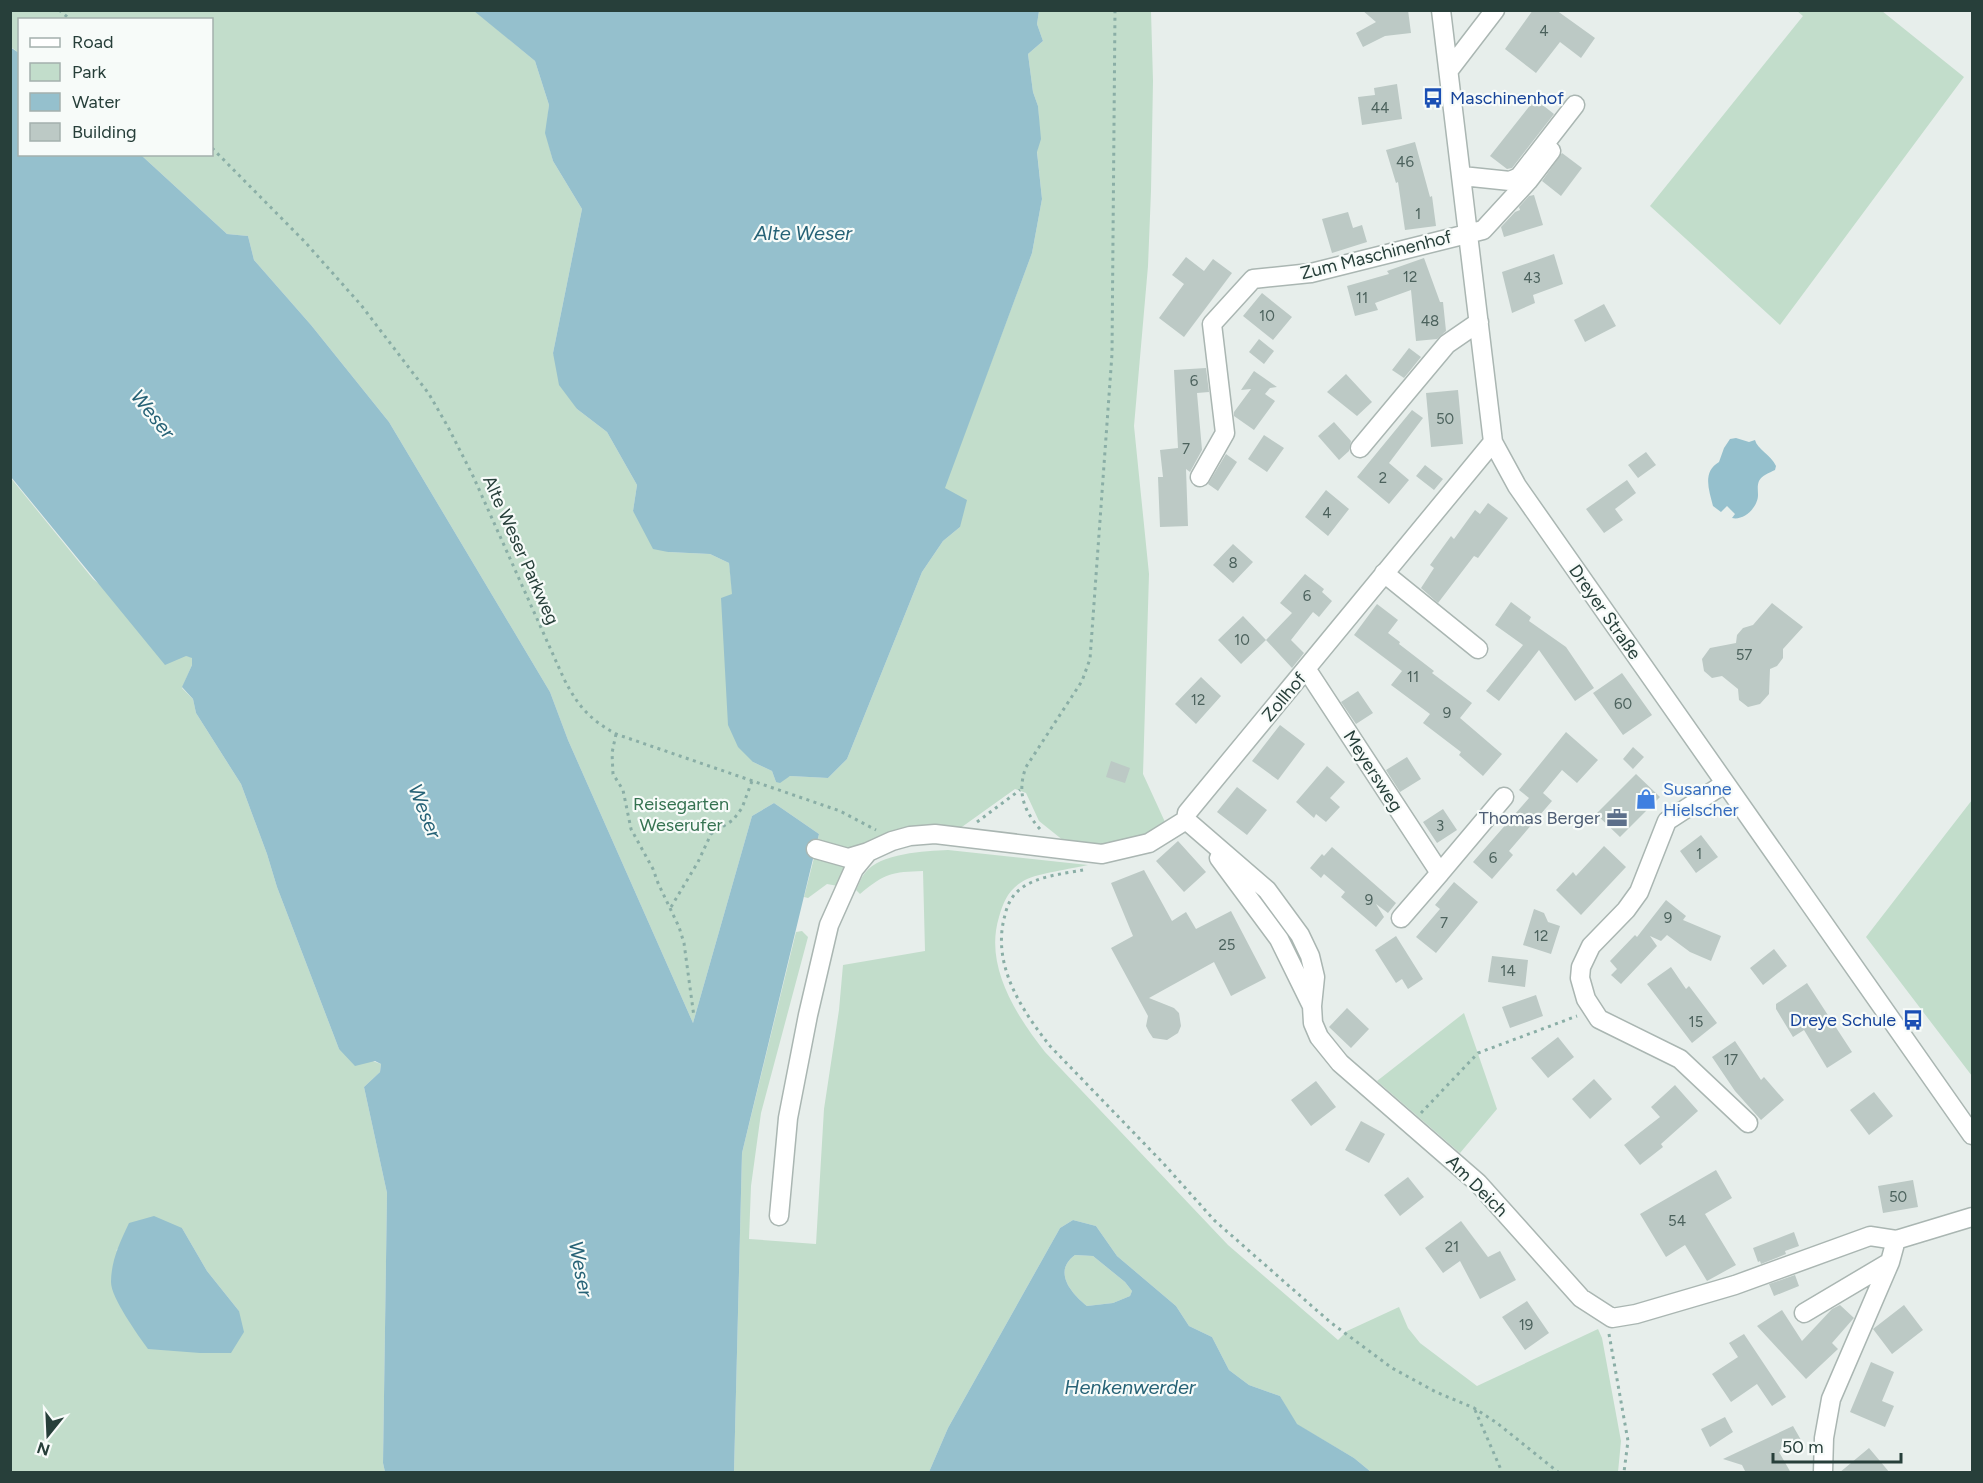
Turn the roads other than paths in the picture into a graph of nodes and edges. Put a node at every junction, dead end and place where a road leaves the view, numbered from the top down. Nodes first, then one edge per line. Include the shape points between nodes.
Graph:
1 (1442, 10) edge
2 (1495, 10) edge
3 (1449, 70) junction
4 (1575, 105) dead end
5 (1551, 151) dead end
6 (1461, 176) junction
7 (1468, 232) junction
8 (1479, 322) junction
9 (1493, 442) junction
10 (1360, 448) dead end
11 (1200, 477) dead end
12 (1384, 573) junction
13 (1478, 649) dead end
14 (1306, 670) junction
15 (1724, 784) junction
16 (1504, 797) dead end
17 (1186, 820) junction
18 (816, 849) dead end
19 (868, 852) junction
20 (1440, 873) junction
21 (1401, 918) dead end
22 (1748, 1123) dead end
23 (1972, 1135) edge
24 (779, 1216) dead end
25 (1972, 1217) edge
26 (1896, 1240) junction
27 (1890, 1262) junction
28 (1804, 1313) dead end
29 (1823, 1473) edge

1 - 3 street, Dreyer Straße
2 - 3 street
3 - 6 street, Dreyer Straße
4 - 6 street via 1519,177 1510,181
5 - 7 street, Zum Maschinenhof via 1483,230
6 - 7 street, Dreyer Straße
7 - 8 street, Dreyer Straße
7 - 11 street, Zum Maschinenhof via 1311,273 1253,279 1212,324 1225,433
8 - 9 street, Dreyer Straße
8 - 10 street via 1447,344
9 - 12 street, Zollhof
9 - 15 street, Dreyer Straße via 1517,486
12 - 13 street
12 - 14 street, Zollhof
14 - 17 street, Zollhof via 1187,813
14 - 20 street, Meyersweg
15 - 22 street via 1667,821 1640,892 1585,954 1580,978 1586,999 1599,1019 1680,1059
15 - 23 street, Dreyer Straße
16 - 20 street
17 - 19 street via 1149,843 1102,854 935,834 910,836
17 - 26 street, Am Deich via 1266,890 1300,935 1315,977 1313,1023 1340,1063 1478,1182 1581,1298 1612,1318 1735,1285 1870,1236
18 - 19 street via 848,858
19 - 24 street via 854,869 820,956 788,1118
20 - 21 street
25 - 26 street
26 - 27 street
27 - 28 street
27 - 29 street via 1831,1399

